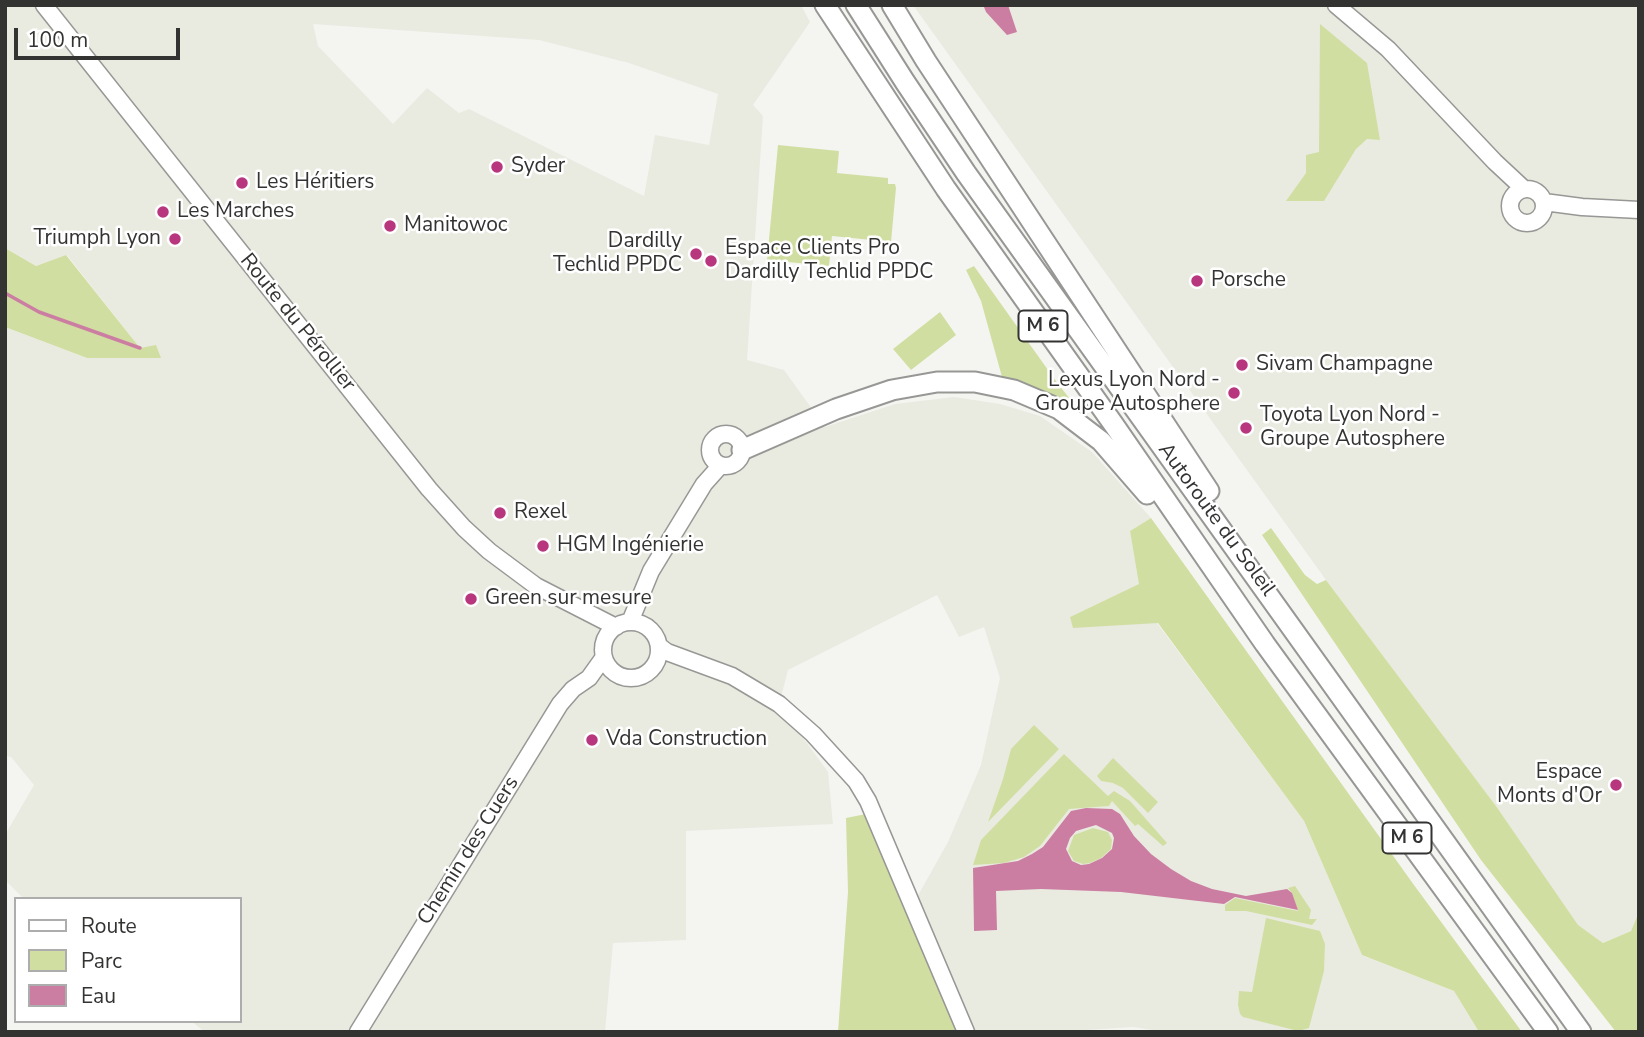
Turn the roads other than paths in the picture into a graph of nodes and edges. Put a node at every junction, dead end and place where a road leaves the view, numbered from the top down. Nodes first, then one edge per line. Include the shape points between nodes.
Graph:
1 (44, 5) edge
2 (825, 5) edge
3 (856, 5) edge
4 (892, 5) edge
5 (1336, 5) edge
6 (1519, 192) junction
7 (1543, 207) junction
8 (1639, 210) edge
9 (742, 450) junction
10 (717, 461) junction
11 (1268, 592) junction
12 (624, 627) junction
13 (1265, 644) junction
14 (657, 654) junction
15 (604, 657) junction
16 (619, 675) junction
17 (589, 678) junction
18 (358, 1032) edge
19 (965, 1032) edge
20 (1548, 1032) edge
21 (1581, 1032) edge

1 - 12 street, Route du Pérollier via 440,502 512,570
2 - 13 highway, Autoroute du Soleil / M 6 via 946,189
3 - 11 highway, Autoroute du Soleil / M 6 via 966,173
4 - 11 highway via 1203,480
5 - 6 street via 1414,74
6 - 7 street via 1535,191
6 - 7 street via 1511,208 1517,219 1533,221
7 - 8 street
9 - 10 street via 735,463
9 - 10 street via 736,437 721,434 710,445
9 - 13 highway via 836,409 915,386 975,382 1033,397 1086,428 1118,459
10 - 12 street
11 - 21 highway, Autoroute du Soleil / M 6
12 - 14 street via 653,634
12 - 15 street via 604,642
13 - 20 highway, Autoroute du Soleil / M 6
14 - 16 street via 642,676
14 - 19 street via 662,660 695,663 732,676 779,705 856,781
15 - 16 street
15 - 17 street, Chemin des Cuers
16 - 17 street
17 - 18 street, Chemin des Cuers via 560,704

